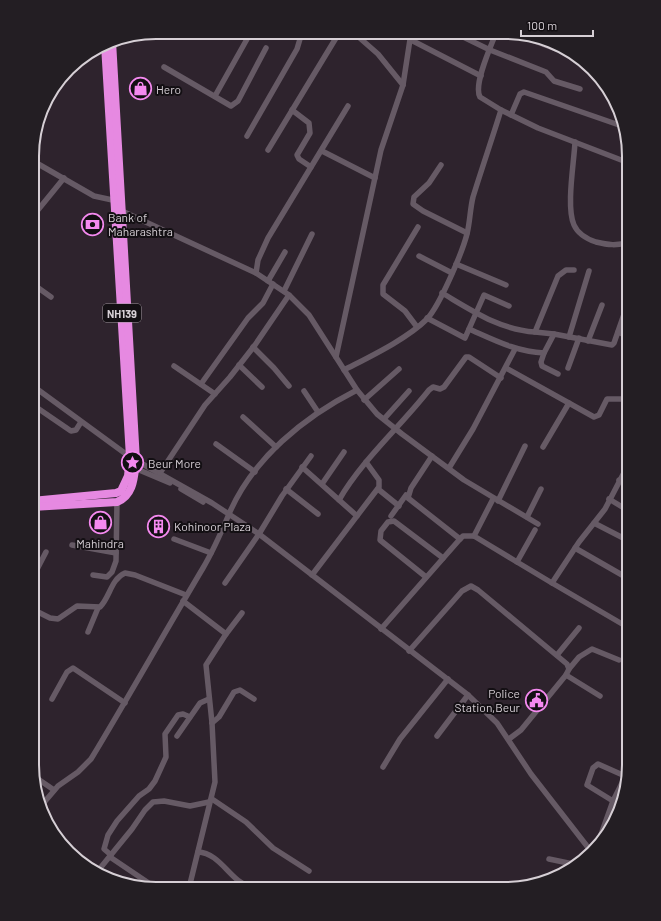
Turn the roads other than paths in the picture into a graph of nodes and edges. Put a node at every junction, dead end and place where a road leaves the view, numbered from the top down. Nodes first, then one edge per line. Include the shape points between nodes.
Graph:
1 (247, 39) edge
2 (300, 39) edge
3 (335, 39) edge
4 (361, 39) edge
5 (467, 39) edge
6 (494, 39) edge
7 (411, 40) joint
8 (112, 47) edge
9 (266, 48) dead end
10 (106, 50) edge
11 (490, 50) junction
12 (164, 67) dead end
13 (481, 76) junction
14 (403, 85) junction
15 (580, 90) dead end
16 (215, 96) junction
17 (348, 106) dead end
18 (292, 110) junction
19 (501, 110) junction
20 (511, 115) junction
21 (618, 125) edge
22 (247, 136) dead end
23 (575, 142) junction
24 (268, 150) dead end
25 (322, 151) junction
26 (622, 158) edge
27 (39, 164) edge
28 (441, 165) dead end
29 (311, 167) junction
30 (64, 178) junction
31 (375, 178) junction
32 (118, 201) junction
33 (39, 209) edge
34 (122, 211) junction
35 (418, 227) dead end
36 (467, 233) junction
37 (312, 234) dead end
38 (622, 243) edge
39 (285, 252) dead end
40 (419, 256) dead end
41 (456, 264) junction
42 (574, 270) dead end
43 (589, 271) dead end
44 (256, 273) junction
45 (452, 273) junction
46 (268, 281) junction
47 (273, 284) junction
48 (506, 285) dead end
49 (39, 288) edge
50 (287, 293) junction
51 (442, 293) junction
52 (51, 297) dead end
53 (602, 305) dead end
54 (509, 306) dead end
55 (476, 312) junction
56 (427, 318) junction
57 (622, 320) edge
58 (417, 327) junction
59 (469, 330) junction
60 (535, 332) junction
61 (618, 332) junction
62 (554, 334) junction
63 (622, 334) edge
64 (569, 337) junction
65 (579, 338) junction
66 (588, 341) junction
67 (253, 347) junction
68 (515, 349) junction
69 (544, 353) junction
70 (127, 356) junction
71 (336, 357) junction
72 (239, 365) junction
73 (174, 366) dead end
74 (506, 368) junction
75 (568, 368) dead end
76 (399, 369) dead end
77 (344, 370) junction
78 (558, 374) dead end
79 (501, 378) junction
80 (201, 384) junction
81 (289, 386) dead end
82 (262, 387) dead end
83 (39, 390) edge
84 (357, 390) junction
85 (304, 391) dead end
86 (409, 391) dead end
87 (215, 394) junction
88 (622, 399) edge
89 (364, 400) junction
90 (569, 403) junction
91 (39, 409) edge
92 (318, 412) junction
93 (243, 417) dead end
94 (384, 419) junction
95 (81, 422) junction
96 (396, 429) junction
97 (216, 444) dead end
98 (525, 446) dead end
99 (276, 447) junction
100 (543, 447) dead end
101 (344, 452) dead end
102 (311, 456) dead end
103 (432, 456) junction
104 (366, 462) junction
105 (133, 463) junction
106 (302, 467) junction
107 (449, 468) junction
108 (255, 472) junction
109 (160, 473) junction
110 (622, 475) edge
111 (619, 480) junction
112 (622, 482) edge
113 (322, 484) junction
114 (286, 489) junction
115 (378, 489) junction
116 (541, 489) dead end
117 (406, 495) dead end
118 (39, 499) edge
119 (339, 500) junction
120 (496, 500) junction
121 (609, 500) junction
122 (117, 502) junction
123 (398, 506) junction
124 (39, 507) edge
125 (622, 507) edge
126 (318, 514) dead end
127 (228, 515) junction
128 (357, 516) junction
129 (391, 516) dead end
130 (527, 517) junction
131 (594, 523) junction
132 (538, 524) dead end
133 (535, 530) dead end
134 (259, 535) junction
135 (474, 536) junction
136 (622, 537) edge
137 (174, 539) dead end
138 (460, 539) junction
139 (72, 545) dead end
140 (575, 548) junction
141 (46, 552) dead end
142 (116, 553) junction
143 (211, 553) junction
144 (443, 558) junction
145 (517, 562) junction
146 (39, 566) edge
147 (93, 575) dead end
148 (312, 575) junction
149 (622, 575) edge
150 (426, 577) junction
151 (225, 583) dead end
152 (552, 583) junction
153 (186, 595) junction
154 (183, 601) junction
155 (98, 608) junction
156 (39, 612) edge
157 (242, 613) dead end
158 (622, 624) edge
159 (579, 628) dead end
160 (381, 629) junction
161 (88, 632) dead end
162 (226, 634) junction
163 (409, 651) junction
164 (557, 655) junction
165 (619, 660) dead end
166 (569, 669) junction
167 (566, 676) junction
168 (448, 679) junction
169 (468, 695) junction
170 (600, 696) dead end
171 (52, 699) dead end
172 (209, 699) junction
173 (254, 699) dead end
174 (125, 703) junction
175 (190, 717) junction
176 (212, 723) junction
177 (177, 736) dead end
178 (437, 736) dead end
179 (509, 739) junction
180 (383, 767) dead end
181 (622, 775) edge
182 (40, 780) edge
183 (620, 786) edge
184 (54, 790) junction
185 (210, 801) junction
186 (613, 801) junction
187 (45, 802) edge
188 (604, 828) edge
189 (588, 847) edge
190 (198, 852) junction
191 (111, 856) junction
192 (549, 859) dead end
193 (569, 863) edge
194 (101, 868) edge
195 (309, 870) dead end
196 (147, 881) edge
197 (190, 882) edge
198 (238, 882) edge

1 - 16 street
2 - 22 street via 297,49
3 - 18 street
4 - 14 street via 378,54
5 - 11 street
6 - 11 street
7 - 13 street
7 - 14 street
8 - 32 highway, NH139
9 - 16 street via 236,104 229,105
10 - 32 highway, NH139
11 - 13 street
11 - 15 street via 546,72 553,80
12 - 16 street
13 - 19 street via 478,91 480,97
14 - 31 street via 384,141
17 - 25 street
18 - 24 street
18 - 29 street via 309,124 310,133 297,155
19 - 20 street
19 - 36 street via 472,202
20 - 21 street via 520,94 524,92
20 - 23 street
23 - 26 street
23 - 38 street via 571,190 574,225 582,235 593,241 610,245
25 - 29 street
25 - 31 street
27 - 30 street
28 - 36 street via 429,183 414,197 414,204
29 - 44 street via 263,248
30 - 32 street via 94,196
30 - 33 street
31 - 71 street
32 - 34 highway, NH139
32 - 70 highway, NH139
34 - 44 street
34 - 70 highway, NH139
35 - 58 street via 382,290 405,311
36 - 41 street
37 - 50 street
39 - 46 street
40 - 45 street
41 - 45 street
41 - 48 street
42 - 60 street via 566,270 558,276
43 - 64 street
44 - 46 street
45 - 51 street
46 - 47 street
47 - 50 street
47 - 80 street via 263,303 248,318
49 - 52 street
50 - 67 street
50 - 71 street via 309,315
51 - 55 street
51 - 56 street
53 - 66 street
54 - 55 street via 484,295
55 - 59 street
55 - 60 street via 512,329
56 - 58 street
56 - 59 street via 463,338
57 - 61 street
58 - 77 street via 377,353
59 - 68 street
60 - 62 street
61 - 63 street
61 - 66 street via 612,345
62 - 64 street
62 - 69 street
64 - 65 street
65 - 66 street
65 - 75 street
67 - 72 street
67 - 81 street
68 - 69 street
68 - 74 street
69 - 78 street via 540,362 542,366
70 - 105 highway, NH139
71 - 77 street
72 - 82 street
72 - 87 street
73 - 80 street
74 - 79 street
74 - 90 street
76 - 89 street
77 - 84 street
79 - 96 street via 466,357 444,386 429,390
79 - 107 street
80 - 87 street
83 - 95 street
84 - 89 street
84 - 92 street
85 - 92 street
86 - 94 street
87 - 109 street
88 - 90 street via 607,399 599,415 594,417
89 - 94 street
90 - 100 street
91 - 95 street via 71,431 76,430
92 - 99 street
93 - 99 street
94 - 96 street
95 - 105 street
96 - 103 street
96 - 104 street
97 - 108 street
98 - 120 street
99 - 108 street
101 - 113 street
102 - 106 street
103 - 107 street
103 - 138 street via 411,488 408,498
104 - 115 street via 381,484
104 - 119 street
105 - 109 street
105 - 118 highway, NH139 via 125,485 116,493
105 - 122 highway, NH139 via 130,493
105 - 127 street
106 - 113 street
106 - 114 street
107 - 120 street
108 - 127 street
109 - 127 street
110 - 111 street
111 - 112 street
111 - 121 street
113 - 119 street
114 - 126 street
114 - 134 street
115 - 123 street
115 - 128 street
116 - 130 street
117 - 123 street
119 - 128 street
120 - 130 street
120 - 135 street
121 - 125 street
121 - 131 street
122 - 124 highway
122 - 142 street
123 - 129 street
127 - 134 street
127 - 143 street
128 - 148 street
130 - 132 street
131 - 136 street
131 - 140 street
133 - 145 street
134 - 148 street
134 - 151 street
135 - 138 street via 463,536
135 - 145 street
137 - 143 street
138 - 144 street
139 - 142 street
140 - 149 street
140 - 152 street
141 - 146 street
142 - 147 street via 110,575
143 - 153 street
144 - 150 street
144 - 150 street via 394,521 388,522 381,531 380,540
145 - 152 street
148 - 160 street
150 - 160 street
152 - 158 street
153 - 154 street
153 - 155 street via 135,574 125,573 117,578 103,604
154 - 162 street
154 - 174 street
155 - 156 street via 77,606 58,619
155 - 161 street
157 - 162 street
159 - 164 street
160 - 163 street
162 - 172 street via 206,665
163 - 164 street via 462,591 471,586
163 - 168 street
164 - 166 street
165 - 166 street via 592,649 579,657
166 - 167 street
167 - 170 street
167 - 179 street via 521,730
168 - 169 street
168 - 180 street via 400,739
169 - 178 street
169 - 179 street via 490,715
171 - 174 street via 67,672 73,668
172 - 175 street via 200,703
172 - 176 street
173 - 176 street via 240,690 234,692 219,717
174 - 184 street via 87,763
175 - 177 street
175 - 191 street via 178,715 166,731 164,739 167,753 164,765 151,787 139,796 108,835 104,849
176 - 185 street via 215,782
179 - 189 street via 532,774
181 - 186 street via 598,764 593,768 587,785
182 - 184 street
183 - 186 street
184 - 187 street
185 - 190 street
185 - 191 street via 190,806 164,801 153,802
185 - 195 street via 246,822 273,848
186 - 188 street
190 - 197 street
190 - 198 street via 212,857
191 - 194 street
191 - 196 street
192 - 193 street

